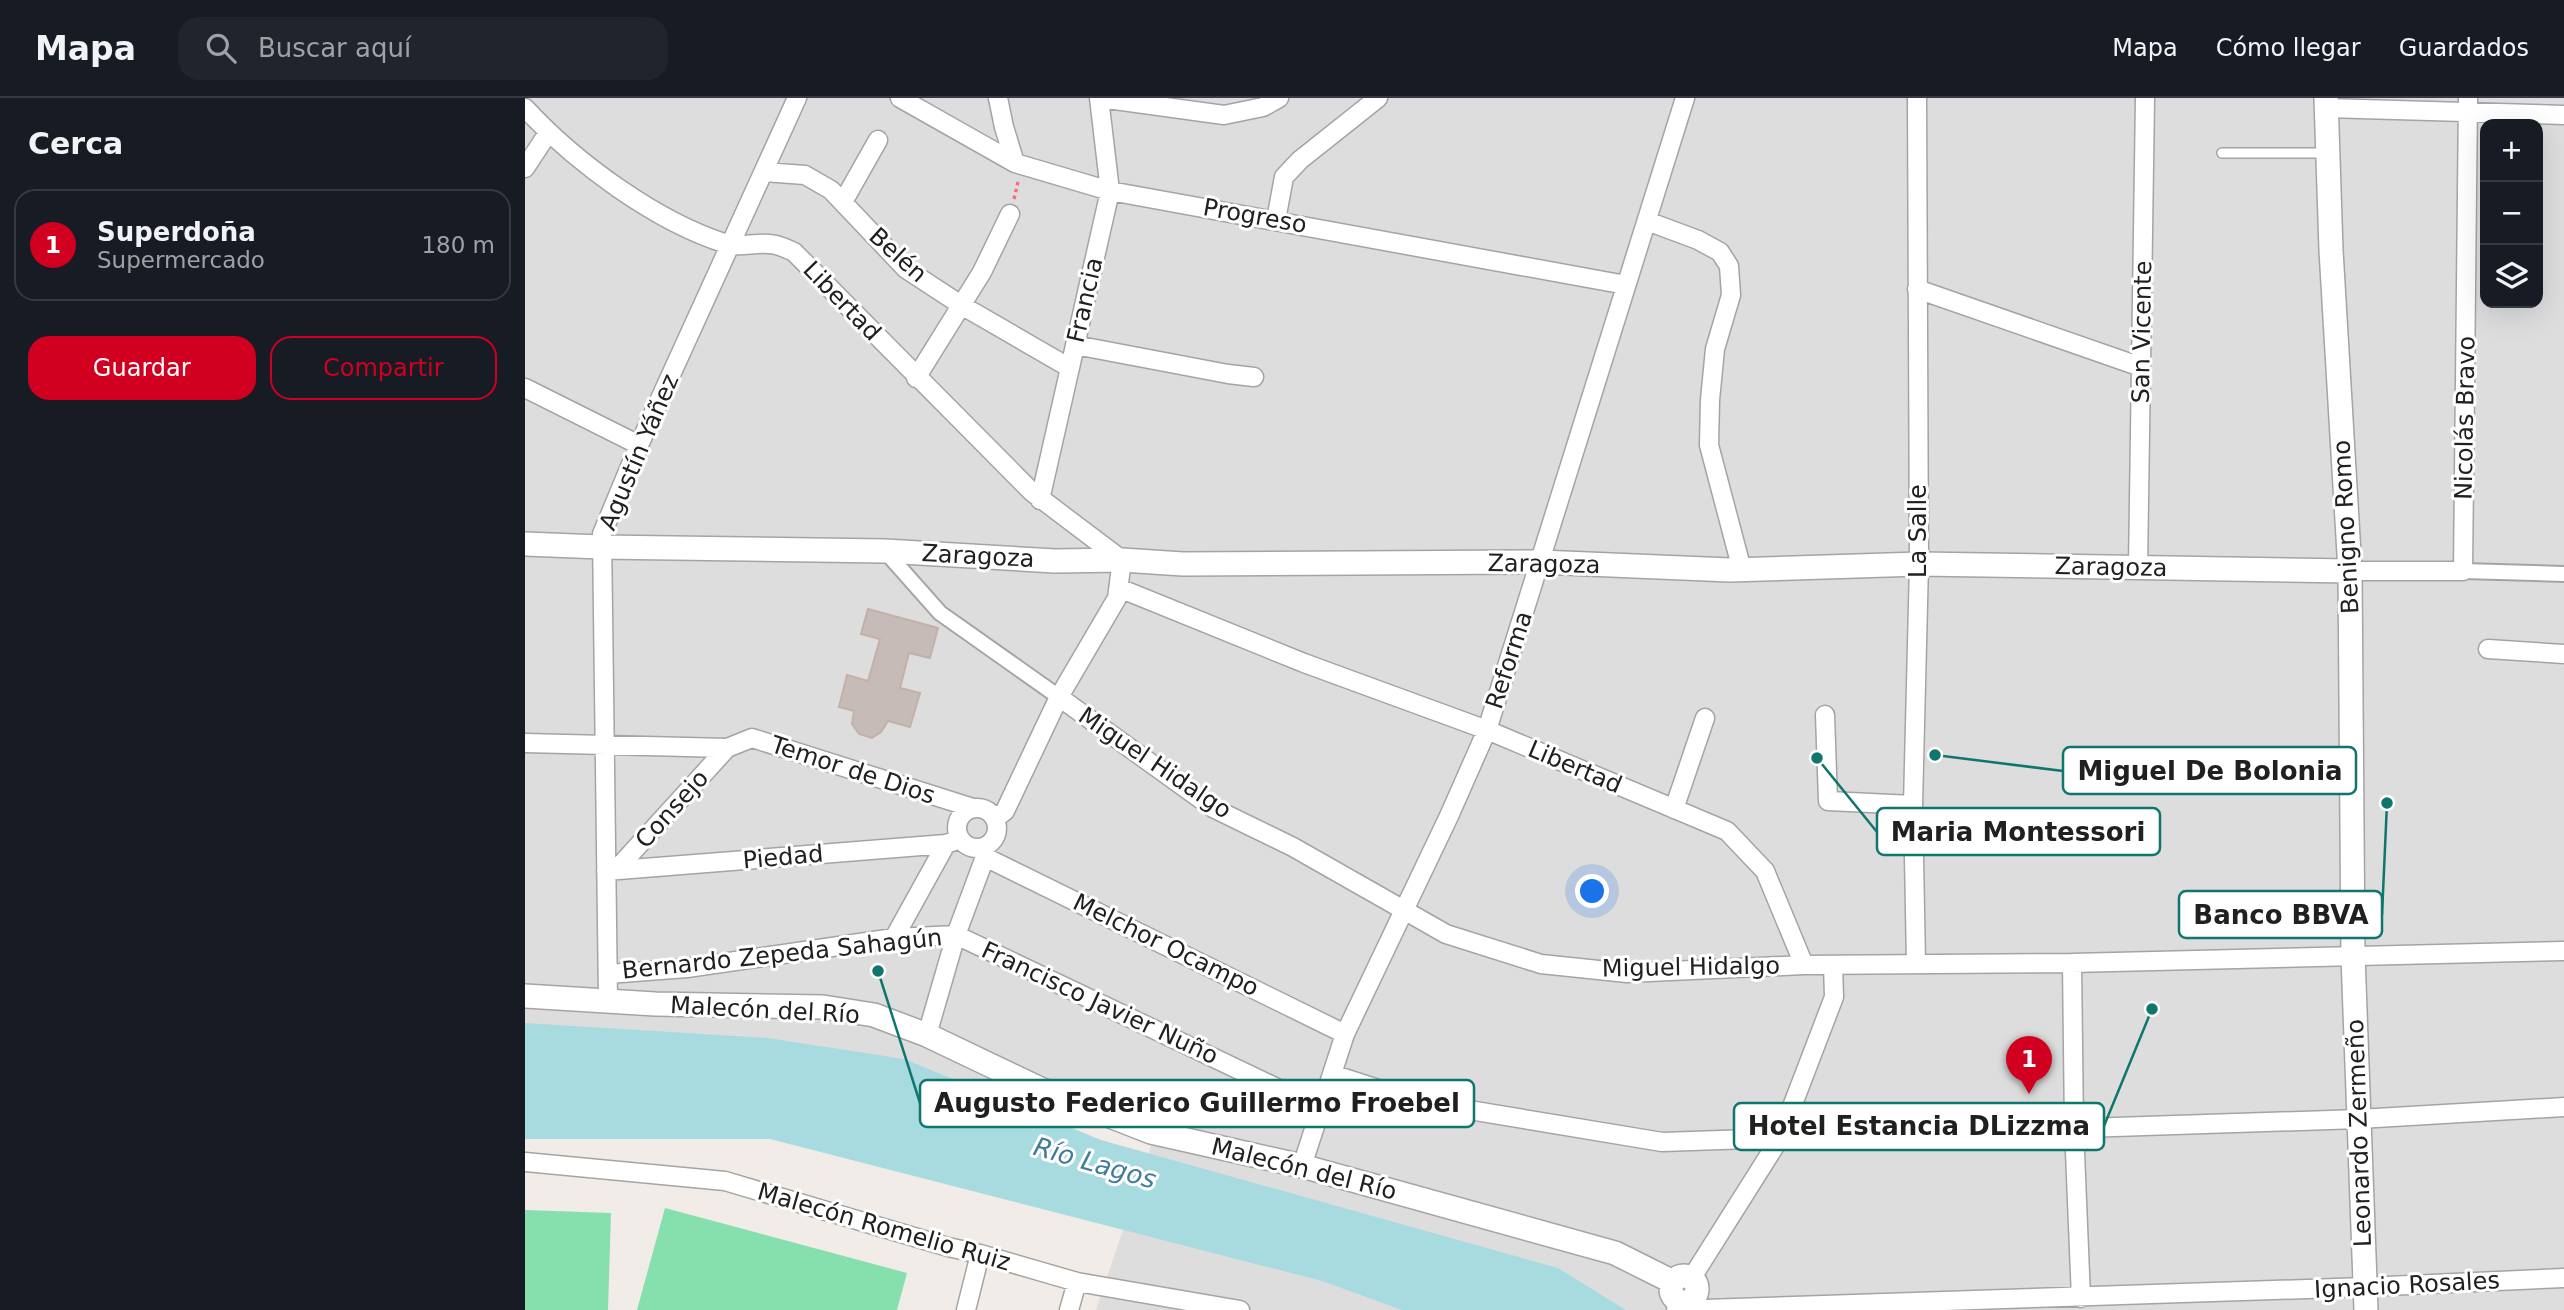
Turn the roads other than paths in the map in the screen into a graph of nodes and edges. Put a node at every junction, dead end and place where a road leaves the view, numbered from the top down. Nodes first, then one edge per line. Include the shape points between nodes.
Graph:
1 (797, 98) edge
2 (900, 98) edge
3 (998, 98) edge
4 (1100, 98) edge
5 (1279, 98) edge
6 (1378, 98) edge
7 (1685, 98) edge
8 (1917, 98) edge
9 (2145, 98) edge
10 (2326, 103) edge
11 (2468, 105) edge
12 (525, 108) edge
13 (2564, 115) edge
14 (548, 133) junction
15 (878, 140) dead end
16 (2222, 153) dead end
17 (2327, 153) junction
18 (1016, 163) junction
19 (525, 168) edge
20 (764, 172) junction
21 (1110, 191) junction
22 (843, 202) junction
23 (1010, 214) road end
24 (1276, 220) junction
25 (1647, 221) junction
26 (730, 245) junction
27 (1626, 285) junction
28 (1917, 289) junction
29 (961, 305) junction
30 (1075, 345) junction
31 (2141, 366) junction
32 (1070, 368) junction
33 (1254, 377) dead end
34 (916, 378) junction
35 (525, 388) edge
36 (639, 445) junction
37 (1040, 500) junction
38 (525, 544) edge
39 (601, 547) junction
40 (885, 551) junction
41 (1122, 560) junction
42 (1540, 562) junction
43 (1919, 564) junction
44 (2138, 567) junction
45 (1742, 570) junction
46 (2350, 571) junction
47 (2463, 571) junction
48 (2564, 574) edge
49 (1119, 588) junction
50 (2488, 649) dead end
51 (2564, 653) edge
52 (1059, 697) junction
53 (1825, 715) dead end
54 (1705, 718) dead end
55 (1487, 730) junction
56 (525, 743) edge
57 (604, 745) junction
58 (727, 748) junction
59 (1913, 806) junction
60 (973, 808) junction
61 (1674, 809) junction
62 (995, 819) junction
63 (953, 841) junction
64 (985, 852) junction
65 (611, 871) junction
66 (1404, 911) junction
67 (956, 935) junction
68 (894, 938) junction
69 (2564, 951) edge
70 (2353, 956) junction
71 (2072, 962) junction
72 (1916, 964) junction
73 (1804, 965) junction
74 (1833, 965) junction
75 (608, 974) junction
76 (525, 996) edge
77 (608, 1000) junction
78 (1345, 1034) junction
79 (926, 1035) junction
80 (1332, 1074) junction
81 (2564, 1107) edge
82 (1319, 1108) junction
83 (2359, 1119) junction
84 (2074, 1128) junction
85 (1780, 1138) junction
86 (525, 1162) edge
87 (1302, 1166) junction
88 (980, 1254) junction
89 (2564, 1278) edge
90 (1077, 1282) junction
91 (1689, 1298) edge
92 (2081, 1298) junction
93 (2365, 1299) edge
94 (1990, 1305) edge
95 (1231, 1309) edge
96 (966, 1310) edge
97 (1069, 1310) edge

1 - 20 street, Agustín Yáñez
2 - 18 street, Progreso
3 - 18 street
4 - 5 street via 1224,115 1263,107
4 - 21 street, Francia
6 - 24 street via 1284,177
7 - 25 street, Reforma
8 - 28 street, La Salle
9 - 31 street, San Vicente
10 - 11 street
10 - 17 street, Benigno Romo
11 - 13 street
11 - 47 street, Nicolás Bravo
12 - 14 street, Libertad
14 - 19 street
14 - 26 street, Libertad via 633,199 682,227
15 - 22 street
16 - 17 lane
17 - 46 street, Benigno Romo
18 - 21 street, Progreso
20 - 22 street, Belén via 805,175
20 - 26 street, Agustín Yáñez
21 - 24 street, Progreso
21 - 30 street, Francia
22 - 29 street, Belén via 907,269
23 - 29 street
24 - 27 street, Progreso
25 - 27 street, Reforma
25 - 45 street via 1720,251 1729,266 1731,295 1715,349 1709,445
26 - 34 street, Libertad via 771,244 795,252
26 - 36 street, Agustín Yáñez
27 - 42 street, Reforma
28 - 31 street
28 - 43 street, La Salle
29 - 32 street, Belén
29 - 34 street
30 - 32 street, Francia
30 - 33 street
31 - 44 street, San Vicente
32 - 37 street, Francia
34 - 37 street, Libertad
35 - 36 street
36 - 39 street, Agustín Yáñez via 608,516
37 - 41 street, Libertad
38 - 39 street, Zaragoza
39 - 40 street, Zaragoza
39 - 57 street, Agustín Yáñez
40 - 41 street, Zaragoza via 1055,561
40 - 52 street via 940,613
41 - 42 street, Zaragoza via 1183,564
41 - 49 street
42 - 45 street, Zaragoza
42 - 55 street, Reforma
43 - 44 street, Zaragoza
43 - 45 street, Zaragoza
43 - 59 street, La Salle
44 - 46 street, Zaragoza
46 - 47 street, Zaragoza
46 - 70 street, Benigno Romo
47 - 48 street, Zaragoza
49 - 52 street
49 - 55 street, Libertad
50 - 51 street
52 - 62 street via 1005,811
52 - 66 street, Miguel Hidalgo via 1213,808 1293,847
53 - 59 street via 1828,800
54 - 61 street
55 - 61 street, Libertad
55 - 66 street, Reforma
56 - 57 street, Temor de Dios
57 - 58 street, Temor de Dios
57 - 65 street, Agustín Yáñez
58 - 60 street, Temor de Dios via 751,737
58 - 65 street, Consejo
59 - 72 street, La Salle
60 - 62 street via 986,810
60 - 63 street via 958,820
61 - 73 street, Libertad via 1727,831 1765,871
62 - 64 street via 996,832
63 - 64 street
63 - 65 street, Piedad
63 - 68 street
64 - 67 street
64 - 78 street, Melchor Ocampo
65 - 75 street, Agustín Yáñez
66 - 73 street, Miguel Hidalgo via 1446,934 1541,964 1627,973
66 - 78 street, Reforma
67 - 68 street, Bernardo Zepeda Sahagún
67 - 79 street
67 - 82 street, Francisco Javier Nuño
68 - 75 street, Bernardo Zepeda Sahagún via 687,968
69 - 70 street, Miguel Hidalgo
70 - 71 street, Miguel Hidalgo
70 - 83 street, Leonardo Zermeño
71 - 72 street, Miguel Hidalgo
71 - 84 street
72 - 74 street, Miguel Hidalgo
73 - 74 street, Miguel Hidalgo
74 - 85 street via 1835,997
75 - 77 street, Agustín Yáñez
76 - 77 street, Malecón del Río
77 - 79 street, Malecón del Río via 823,1007 873,1015
78 - 80 street, Reforma
79 - 87 street, Malecón del Río via 1038,1088 1151,1132
80 - 82 street, Reforma
80 - 85 street via 1415,1101 1662,1142
81 - 83 street
82 - 87 street, Reforma
83 - 84 street
83 - 93 street, Leonardo Zermeño
84 - 85 street
84 - 92 street
85 - 91 street
86 - 88 street, Malecón Romelio Ruiz via 725,1181
87 - 91 street, Malecón del Río via 1615,1253
88 - 90 street, Malecón Romelio Ruiz
88 - 96 street
89 - 93 street, Ignacio Rosales
90 - 95 street, Malecón Romelio Ruiz
90 - 97 street
91 - 94 street, Ignacio Rosales
92 - 93 street, Ignacio Rosales
92 - 94 street, Ignacio Rosales

